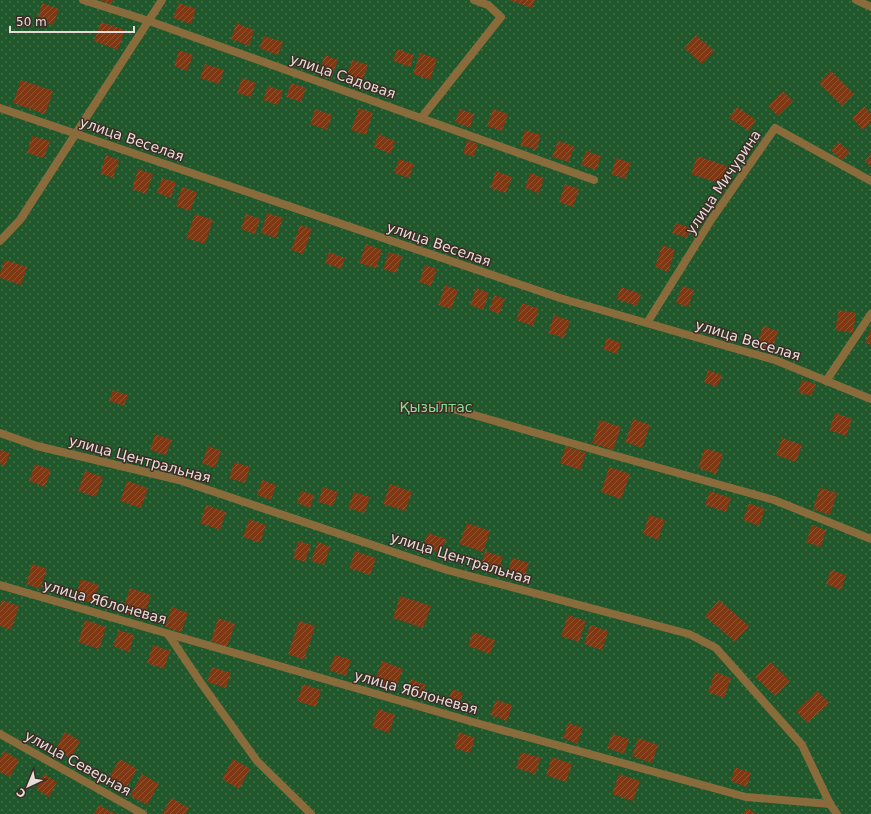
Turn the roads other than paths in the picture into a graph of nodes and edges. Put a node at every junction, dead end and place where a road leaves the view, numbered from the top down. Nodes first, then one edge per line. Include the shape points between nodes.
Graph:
1 (83, 0) edge
2 (162, 0) edge
3 (474, 0) edge
4 (856, 0) edge
5 (871, 7) edge
6 (149, 21) junction
7 (0, 108) edge
8 (422, 117) junction
9 (76, 133) junction
10 (594, 180) dead end
11 (871, 181) edge
12 (0, 241) edge
13 (871, 314) edge
14 (647, 323) junction
15 (826, 381) junction
16 (871, 399) edge
17 (438, 405) dead end
18 (0, 433) edge
19 (871, 539) edge
20 (0, 585) edge
21 (168, 634) junction
22 (0, 734) edge
23 (830, 804) junction
24 (143, 814) edge
25 (311, 814) edge
26 (837, 814) edge

1 - 6 street, улица Садовая
2 - 6 street
3 - 8 street via 488,5 501,17
4 - 5 street
6 - 8 street, улица Садовая
6 - 9 street
7 - 9 street, улица Веселая
8 - 10 street, улица Садовая
9 - 12 street via 20,220
9 - 14 street, улица Веселая via 560,298
11 - 14 street, улица Мичурина via 775,128 711,220
13 - 15 street
14 - 15 street, улица Веселая via 775,360
15 - 16 street, улица Веселая
17 - 19 street via 774,500
18 - 23 street, улица Центральная via 37,446 179,480 447,570 689,634 716,648 802,745
20 - 21 street, улица Яблоневая
21 - 23 street, улица Яблоневая via 746,797
21 - 25 street via 257,761
22 - 24 street, улица Северная
23 - 26 street, улица Центральная

